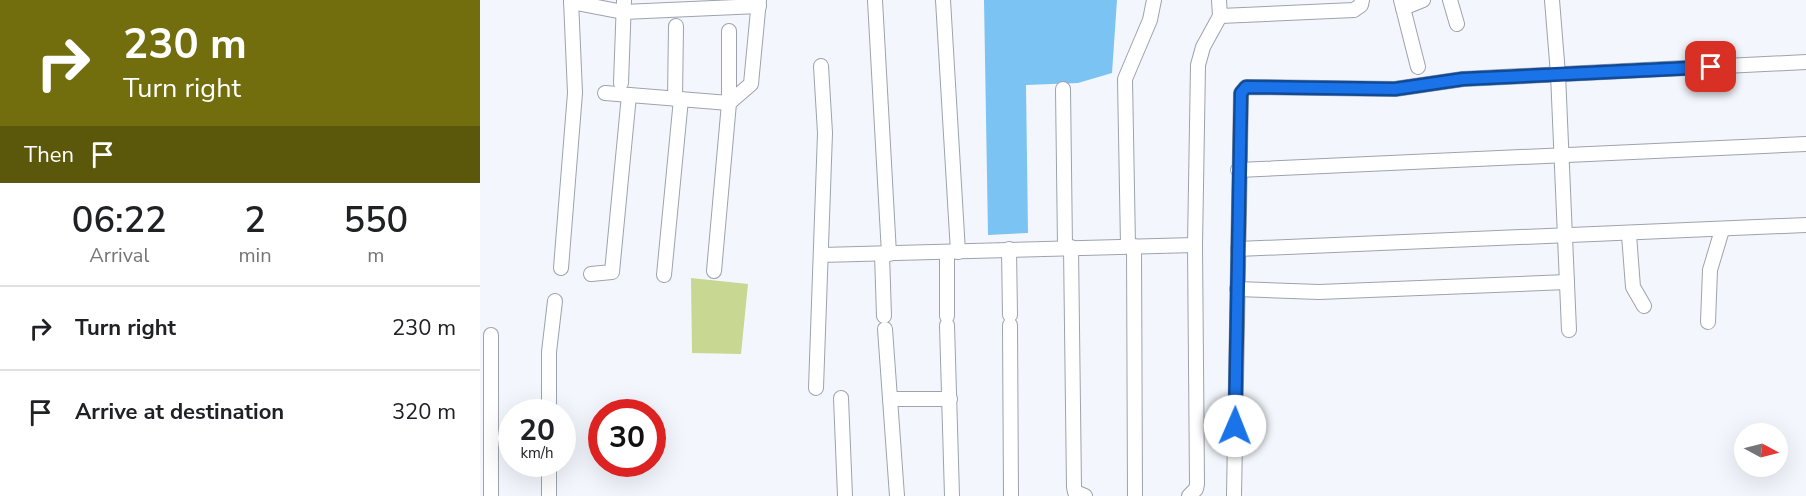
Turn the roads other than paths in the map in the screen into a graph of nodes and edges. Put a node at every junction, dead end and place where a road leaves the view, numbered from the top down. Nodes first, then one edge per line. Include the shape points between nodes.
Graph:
1 (874, 0) edge
2 (943, 0) edge
3 (1154, 0) edge
4 (1219, 0) edge
5 (1362, 0) edge
6 (1423, 0) edge
7 (1450, 0) edge
8 (1552, 0) edge
9 (571, 1) edge
10 (759, 3) edge
11 (1402, 4) edge
12 (623, 6) edge
13 (1294, 7) edge
14 (1220, 16) junction
15 (1457, 24) dead end
16 (676, 26) dead end
17 (729, 31) dead end
18 (1806, 62) edge
19 (821, 66) dead end
20 (1418, 67) dead end
21 (1558, 74) junction
22 (625, 89) junction
23 (1062, 89) dead end
24 (605, 93) dead end
25 (678, 99) junction
26 (729, 103) junction
27 (1806, 144) edge
28 (1562, 156) junction
29 (1238, 170) junction
30 (1806, 225) edge
31 (1722, 230) junction
32 (1629, 234) junction
33 (1565, 236) junction
34 (1195, 245) junction
35 (1131, 246) junction
36 (1068, 247) junction
37 (1009, 249) junction
38 (1238, 249) junction
39 (953, 252) junction
40 (886, 254) junction
41 (821, 255) junction
42 (561, 268) dead end
43 (714, 272) dead end
44 (591, 274) dead end
45 (664, 275) dead end
46 (1567, 282) junction
47 (1238, 289) junction
48 (555, 301) dead end
49 (1644, 306) dead end
50 (1708, 322) dead end
51 (1569, 330) dead end
52 (491, 335) dead end
53 (816, 388) dead end
54 (841, 398) dead end
55 (549, 399) edge
56 (890, 399) junction
57 (950, 399) junction
58 (549, 477) edge
59 (491, 496) edge
60 (549, 496) edge
61 (845, 496) edge
62 (897, 496) edge
63 (952, 496) edge
64 (1011, 496) edge
65 (1084, 496) edge
66 (1136, 496) edge
67 (1189, 496) edge
68 (1234, 496) edge

1 - 40 street
2 - 39 street
3 - 35 street via 1150,20 1125,79
4 - 14 street
5 - 13 street via 1354,10
6 - 11 street
7 - 15 street
8 - 21 street
9 - 12 street
9 - 42 street via 574,93
10 - 12 street
10 - 26 street via 751,84
11 - 20 street
12 - 22 street
13 - 14 street
14 - 34 street via 1198,65
16 - 25 street
17 - 26 street
18 - 21 street
19 - 41 street via 825,133
21 - 28 street
21 - 29 street via 1463,79 1395,89 1246,87 1241,93
22 - 24 street
22 - 25 street
22 - 44 street via 612,272
23 - 36 street
25 - 26 street
25 - 45 street
26 - 43 street
27 - 28 street
28 - 29 street
28 - 33 street
29 - 38 street
30 - 31 street
31 - 32 street
31 - 50 street via 1710,270
32 - 33 street
32 - 49 street via 1633,287
33 - 38 street
33 - 46 street
34 - 35 street
34 - 67 street via 1197,484
35 - 36 street
35 - 66 street
36 - 37 street
36 - 65 street via 1074,487
37 - 39 street
37 - 64 street
38 - 47 street
39 - 40 street
39 - 57 street via 947,320
40 - 41 street
40 - 56 street
41 - 53 street
46 - 47 street via 1319,292
46 - 51 street
47 - 68 street
48 - 55 street
52 - 59 street
54 - 61 street
56 - 57 street
56 - 62 street
57 - 63 street
58 - 60 street

